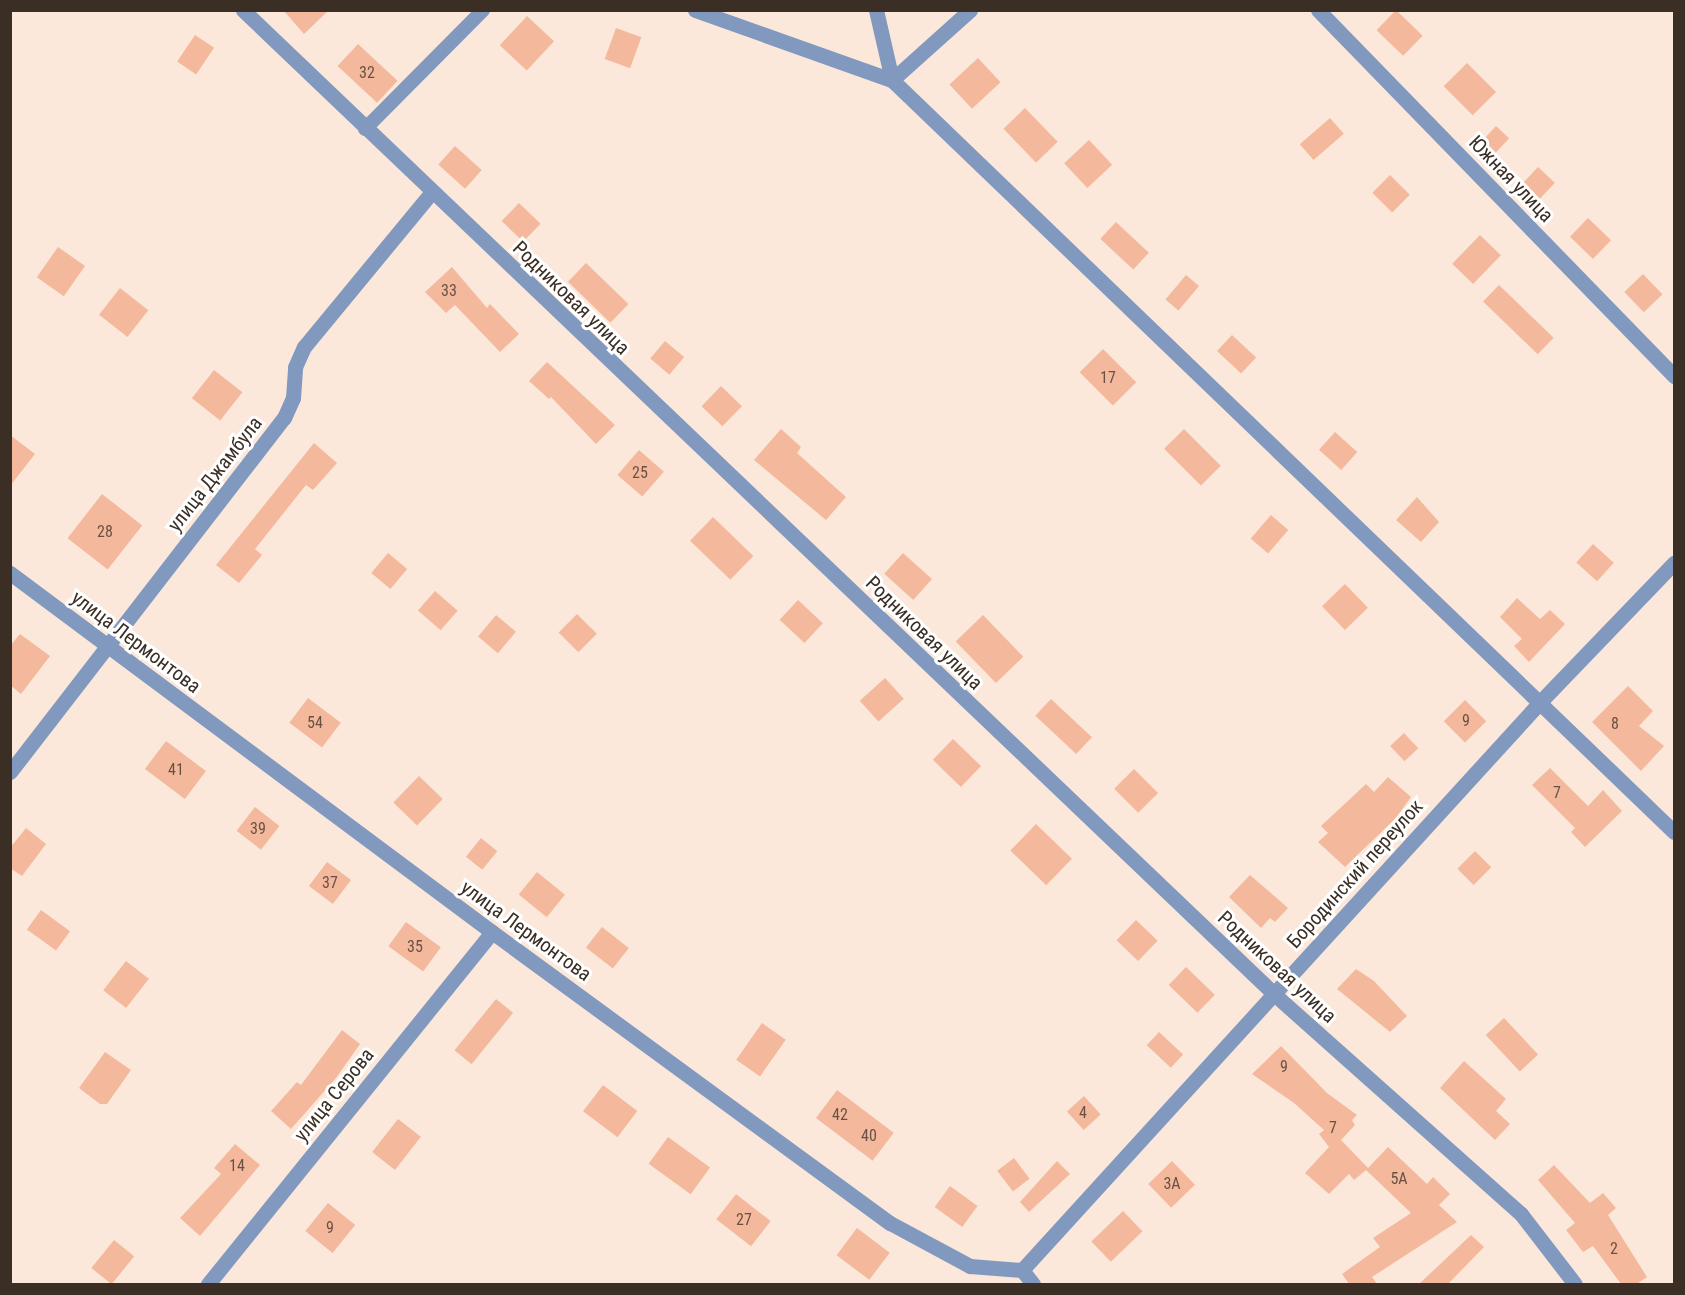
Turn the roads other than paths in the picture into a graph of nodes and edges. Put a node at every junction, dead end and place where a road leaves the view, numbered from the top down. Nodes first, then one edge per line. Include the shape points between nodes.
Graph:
1 (243, 10) edge
2 (483, 10) edge
3 (695, 10) edge
4 (876, 10) edge
5 (970, 10) edge
6 (1318, 10) edge
7 (892, 80) junction
8 (365, 129) junction
9 (431, 193) junction
10 (1674, 376) edge
11 (1674, 563) edge
12 (10, 573) edge
13 (107, 648) junction
14 (1541, 701) junction
15 (10, 772) edge
16 (1674, 832) edge
17 (492, 932) junction
18 (1274, 994) junction
19 (1022, 1270) junction
20 (208, 1284) edge
21 (1033, 1284) edge
22 (1575, 1284) edge

1 - 8 street, Родниковая улица
2 - 8 lane
3 - 7 street
4 - 7 street
5 - 7 street
6 - 10 street, Южная улица
7 - 14 street
8 - 9 street, Родниковая улица
9 - 13 street, улица Джамбула via 304,348 295,367 293,398 284,418
9 - 18 street, Родниковая улица
11 - 14 street, Бородинский переулок
12 - 13 street, улица Лермонтова
13 - 15 street, улица Джамбула
13 - 17 street, улица Лермонтова
14 - 16 street
14 - 18 street, Бородинский переулок
17 - 19 street, улица Лермонтова via 890,1223 970,1266
17 - 20 street, улица Серова
18 - 19 street, Бородинский переулок
18 - 22 street, Родниковая улица via 1521,1214
19 - 21 street

